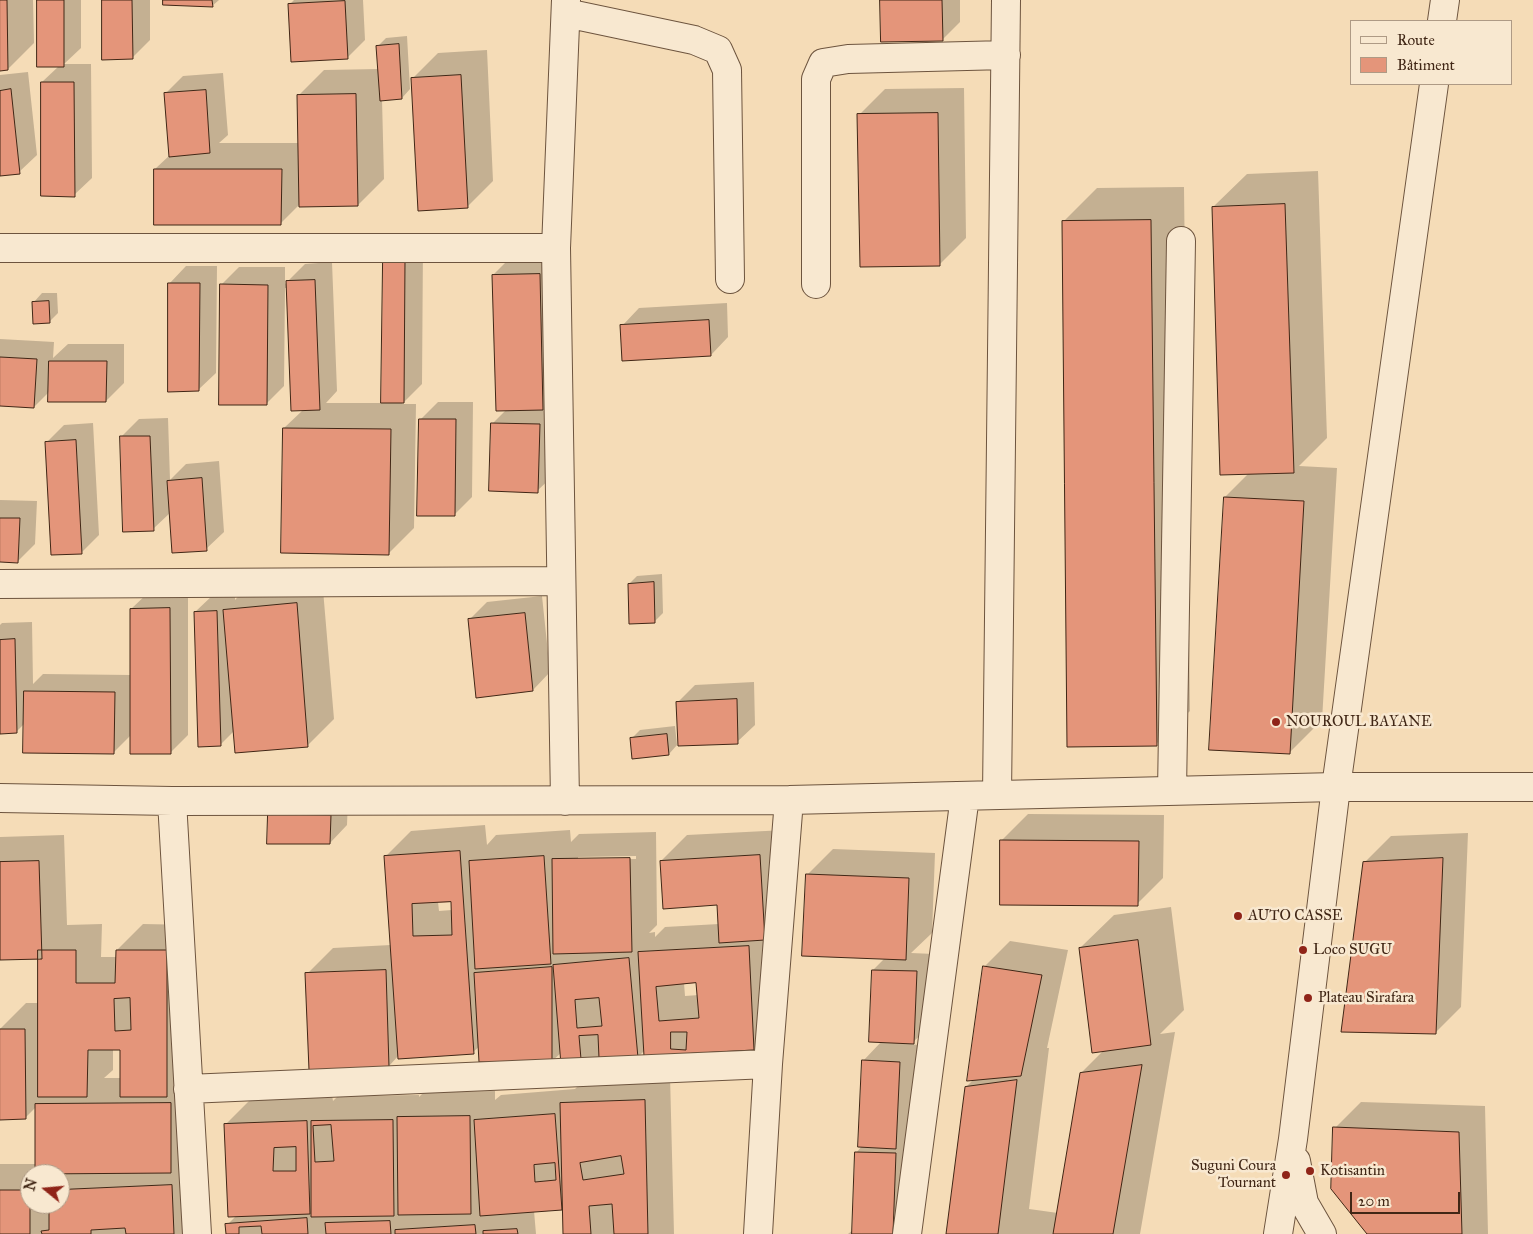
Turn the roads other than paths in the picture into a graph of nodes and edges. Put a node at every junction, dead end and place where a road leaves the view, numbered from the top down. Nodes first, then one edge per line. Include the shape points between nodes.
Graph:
1 (1006, 0) edge
2 (1445, 0) edge
3 (566, 7) edge
4 (1442, 20) edge
5 (1006, 55) junction
6 (1434, 85) edge
7 (1181, 241) dead end
8 (0, 248) edge
9 (556, 248) junction
10 (730, 279) dead end
11 (816, 284) dead end
12 (561, 581) junction
13 (0, 584) edge
14 (1336, 787) junction
15 (1533, 787) edge
16 (1172, 791) junction
17 (997, 795) junction
18 (965, 796) junction
19 (0, 798) edge
20 (789, 800) junction
21 (172, 801) junction
22 (565, 801) junction
23 (768, 1064) junction
24 (188, 1089) junction
25 (1293, 1139) junction
26 (197, 1234) edge
27 (758, 1234) edge
28 (907, 1234) edge
29 (1278, 1234) edge
30 (1322, 1234) edge

1 - 5 street
2 - 4 street
3 - 9 street
3 - 10 street via 694,40 718,50 727,70
5 - 11 street via 848,59 823,63 816,79
5 - 17 street
6 - 14 street
7 - 16 street
8 - 9 street
9 - 12 street
12 - 13 street
12 - 22 street
14 - 15 street
14 - 16 street
14 - 25 street
16 - 17 street
17 - 18 street
18 - 20 street
18 - 28 street
19 - 21 street
20 - 22 street
20 - 23 street
21 - 22 street
21 - 24 street
23 - 24 street
23 - 27 street
24 - 26 street
25 - 29 street
25 - 30 street via 1304,1203

